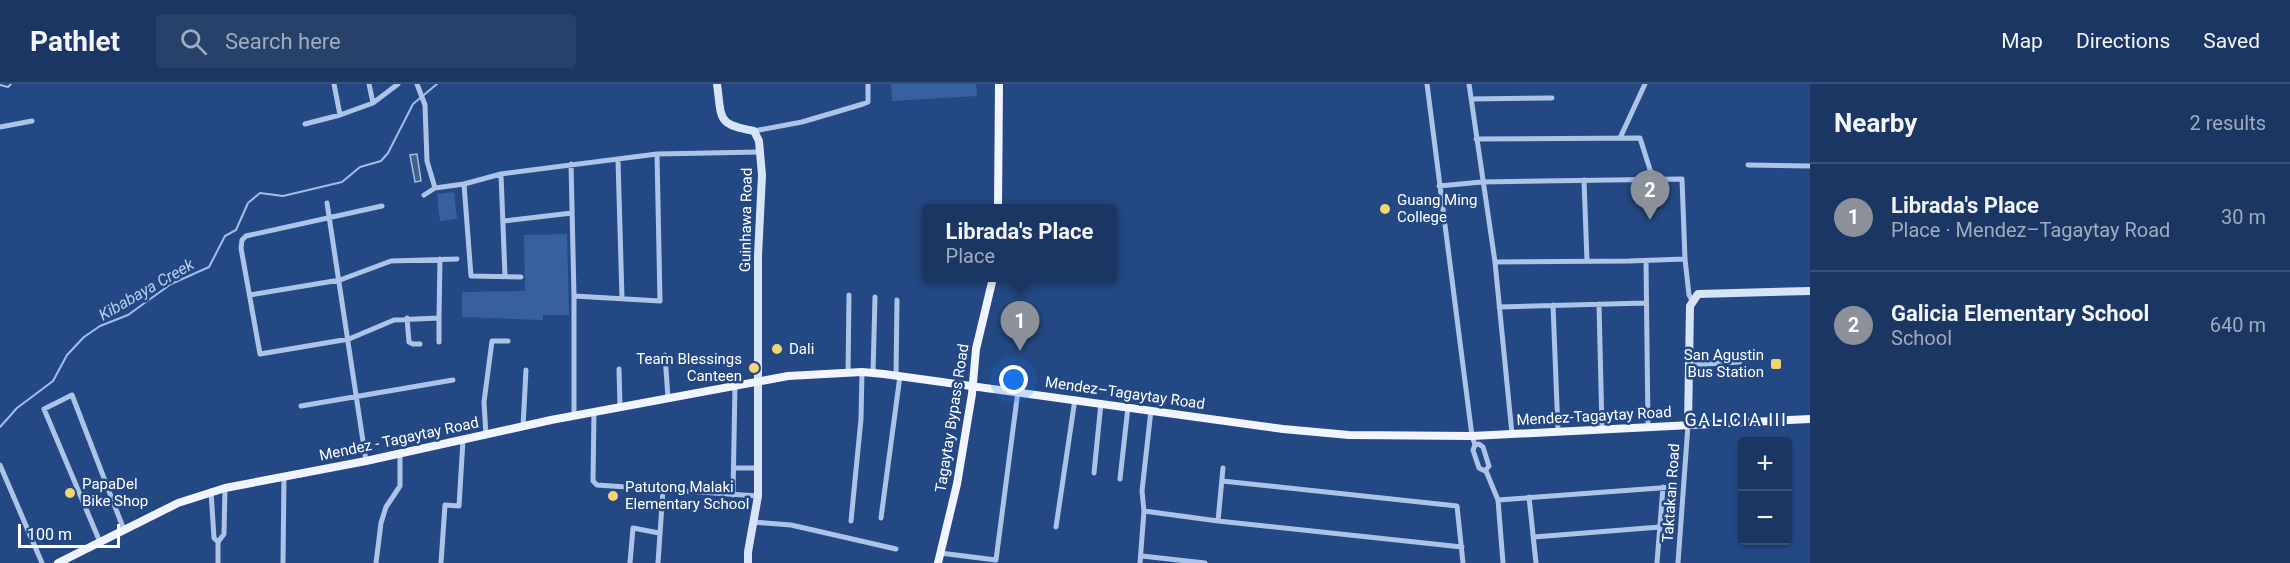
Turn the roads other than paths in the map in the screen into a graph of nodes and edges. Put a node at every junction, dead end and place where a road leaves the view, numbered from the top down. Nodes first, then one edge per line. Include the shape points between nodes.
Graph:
1 (334, 84) edge
2 (369, 84) edge
3 (398, 84) edge
4 (717, 84) edge
5 (868, 84) edge
6 (999, 84) edge
7 (1427, 84) edge
8 (1469, 84) edge
9 (1645, 84) edge
10 (417, 85) edge
11 (1552, 98) dead end
12 (1471, 99) junction
13 (373, 103) junction
14 (340, 115) junction
15 (32, 122) dead end
16 (304, 124) dead end
17 (0, 127) edge
18 (754, 131) junction
19 (1620, 138) junction
20 (1476, 139) junction
21 (760, 152) junction
22 (657, 154) junction
23 (618, 160) junction
24 (571, 165) junction
25 (1748, 165) dead end
26 (1810, 166) edge
27 (501, 174) junction
28 (1653, 179) junction
29 (1584, 180) junction
30 (1482, 182) junction
31 (464, 184) junction
32 (1439, 186) junction
33 (435, 188) junction
34 (424, 195) dead end
35 (327, 204) dead end
36 (998, 204) edge
37 (382, 206) dead end
38 (572, 213) junction
39 (328, 219) junction
40 (504, 221) junction
41 (457, 259) dead end
42 (1685, 259) junction
43 (440, 260) junction
44 (1587, 261) junction
45 (1646, 261) junction
46 (1495, 262) junction
47 (505, 276) junction
48 (521, 277) dead end
49 (340, 280) junction
50 (992, 282) edge
51 (1810, 291) edge
52 (250, 295) junction
53 (574, 296) junction
54 (849, 296) dead end
55 (875, 297) dead end
56 (622, 298) junction
57 (897, 300) dead end
58 (1692, 300) junction
59 (1646, 303) junction
60 (1599, 304) junction
61 (1553, 305) junction
62 (1499, 307) junction
63 (407, 318) junction
64 (439, 318) junction
65 (349, 339) junction
66 (508, 341) dead end
67 (439, 342) dead end
68 (420, 344) dead end
69 (665, 355) dead end
70 (1740, 362) dead end
71 (1689, 365) junction
72 (526, 369) dead end
73 (619, 369) dead end
74 (862, 372) junction
75 (848, 373) junction
76 (873, 373) junction
77 (898, 376) junction
78 (453, 380) dead end
79 (759, 381) junction
80 (735, 385) junction
81 (972, 385) junction
82 (1018, 391) junction
83 (356, 398) junction
84 (668, 398) junction
85 (1075, 399) junction
86 (1101, 403) junction
87 (301, 406) dead end
88 (1128, 406) junction
89 (620, 407) junction
90 (1151, 410) junction
91 (594, 412) junction
92 (574, 416) junction
93 (1810, 419) edge
94 (1688, 425) junction
95 (523, 427) junction
96 (1648, 427) junction
97 (1602, 429) junction
98 (1558, 431) junction
99 (1512, 434) junction
100 (486, 436) junction
101 (1488, 436) joint
102 (463, 440) junction
103 (1474, 441) junction
104 (400, 453) junction
105 (366, 461) junction
106 (0, 465) edge
107 (734, 468) junction
108 (758, 468) junction
109 (1224, 468) dead end
110 (1486, 471) junction
111 (1094, 473) dead end
112 (284, 476) junction
113 (1120, 479) dead end
114 (1222, 481) junction
115 (1673, 486) dead end
116 (1663, 487) junction
117 (225, 488) junction
118 (663, 490) junction
119 (211, 491) junction
120 (733, 495) junction
121 (758, 496) junction
122 (1529, 497) junction
123 (1498, 500) junction
124 (224, 511) junction
125 (1144, 511) junction
126 (212, 512) junction
127 (881, 518) dead end
128 (850, 521) dead end
129 (1218, 521) junction
130 (753, 522) junction
131 (1056, 527) dead end
132 (1660, 527) junction
133 (124, 530) junction
134 (659, 533) junction
135 (1534, 537) junction
136 (100, 542) junction
137 (218, 542) junction
138 (1462, 547) junction
139 (896, 549) dead end
140 (939, 553) junction
141 (1141, 560) edge
142 (997, 561) edge
143 (42, 563) edge
144 (58, 563) edge
145 (218, 563) edge
146 (283, 563) edge
147 (376, 563) edge
148 (441, 563) edge
149 (630, 563) edge
150 (658, 563) edge
151 (748, 563) edge
152 (938, 563) edge
153 (1205, 563) edge
154 (1463, 563) edge
155 (1503, 563) edge
156 (1536, 563) edge
157 (1657, 563) edge
158 (1678, 563) edge

1 - 14 street
2 - 13 street
3 - 13 street
4 - 18 street via 726,123
5 - 18 street via 868,102 802,122
6 - 36 main road
7 - 32 street
8 - 12 street
9 - 19 street
10 - 33 street via 424,105 427,161
11 - 12 street
12 - 20 street
13 - 14 street
14 - 16 street
15 - 17 street
18 - 21 street, Guinhawa Road
19 - 20 street
19 - 28 street via 1640,138
20 - 30 street
21 - 22 street
21 - 79 street, Guinhawa Road
22 - 23 street
22 - 56 street via 660,301
23 - 24 street
23 - 56 street
24 - 27 street
24 - 38 street
25 - 26 street
27 - 31 street
27 - 40 street
28 - 29 street
28 - 42 street via 1682,179
29 - 30 street
29 - 44 street
30 - 32 street
30 - 46 street
31 - 33 street
31 - 47 street via 471,276
32 - 103 street
33 - 34 street
35 - 39 street
37 - 39 street
38 - 40 street
38 - 53 street
39 - 49 street
39 - 52 street via 246,236 241,248
40 - 47 street
41 - 43 street
42 - 45 street
42 - 58 street
43 - 49 street via 391,261
43 - 64 street
44 - 45 street
44 - 46 street
45 - 59 street
46 - 62 street
47 - 48 street
49 - 52 street
49 - 65 street
50 - 81 main road, Tagaytay Bypass Road
51 - 58 street via 1698,294
52 - 65 street via 260,354
53 - 56 street
53 - 92 street
54 - 75 street
55 - 76 street
57 - 77 street
58 - 71 street
59 - 60 street
59 - 96 street
60 - 61 street
60 - 97 street
61 - 62 street
61 - 98 street
62 - 99 street
63 - 64 street
63 - 65 street
63 - 68 street via 409,342
64 - 67 street
65 - 83 street
66 - 100 street via 492,341 484,402
69 - 84 street
70 - 71 street
71 - 94 street
72 - 95 street
73 - 89 street
74 - 75 main road, Mendez–Tagaytay Road
74 - 76 main road, Mendez–Tagaytay Road
74 - 128 street
75 - 79 main road, Mendez–Tagaytay Road
76 - 77 main road, Mendez–Tagaytay Road
77 - 81 main road, Mendez–Tagaytay Road
77 - 127 street
78 - 83 street
79 - 80 main road, Mendez - Tagaytay Road
79 - 108 street, Guinhawa Road
80 - 84 main road, Mendez - Tagaytay Road
80 - 107 street
81 - 82 main road, Mendez–Tagaytay Road
81 - 140 main road, Tagaytay Bypass Road via 957,484
82 - 85 main road, Mendez–Tagaytay Road
82 - 142 street
83 - 87 street
83 - 105 street
84 - 89 main road, Mendez - Tagaytay Road
85 - 86 main road, Mendez–Tagaytay Road
85 - 131 street
86 - 88 main road, Mendez–Tagaytay Road
86 - 111 street
88 - 90 main road, Mendez–Tagaytay Road
88 - 113 street
89 - 91 main road, Mendez - Tagaytay Road
90 - 103 main road, Mendez–Tagaytay Road via 1339,435
90 - 125 street via 1142,491
91 - 92 main road, Mendez - Tagaytay Road
91 - 118 street via 593,481
92 - 95 main road, Mendez - Tagaytay Road
93 - 94 main road, Mendez-Tagaytay Road
94 - 96 main road, Mendez-Tagaytay Road
94 - 158 street, Taktakan Road
95 - 100 main road, Mendez - Tagaytay Road
96 - 97 main road, Mendez-Tagaytay Road
97 - 98 main road, Mendez-Tagaytay Road
98 - 99 main road, Mendez-Tagaytay Road
99 - 101 main road, Mendez-Tagaytay Road
100 - 102 main road, Mendez - Tagaytay Road
101 - 103 main road, Mendez–Tagaytay Road
102 - 104 main road, Mendez - Tagaytay Road
102 - 148 street via 459,506 445,505
103 - 110 street via 1479,468
103 - 110 street via 1483,447 1489,466
104 - 105 main road, Mendez - Tagaytay Road
104 - 147 street via 400,486 381,523
105 - 112 main road, Mendez - Tagaytay Road
106 - 143 street
107 - 108 street
107 - 120 street
108 - 121 street, Guinhawa Road
109 - 114 street
110 - 123 street
112 - 117 main road, Mendez - Tagaytay Road
112 - 146 street
114 - 129 street
114 - 138 street via 1457,506
115 - 116 street
116 - 122 street
116 - 132 street
117 - 119 main road, Mendez - Tagaytay Road
117 - 124 street
118 - 120 street
118 - 134 street
119 - 126 street
119 - 133 main road, Mendez - Tagaytay Road
120 - 121 street
121 - 130 street, Guinhawa Road
122 - 123 street
122 - 135 street
123 - 155 street
124 - 126 street
124 - 137 street via 224,534
125 - 129 street
125 - 141 street
126 - 137 street via 214,538
129 - 138 street
130 - 139 street via 791,525
130 - 151 street, Guinhawa Road
132 - 135 street
132 - 157 street
133 - 136 main road, Mendez - Tagaytay Road
133 - 136 street via 72,395 44,409
134 - 149 street via 633,528
134 - 150 street
135 - 156 street
136 - 144 main road, Mendez - Tagaytay Road
137 - 145 street
138 - 154 street
140 - 142 street
140 - 152 main road, Tagaytay Bypass Road
141 - 153 street

